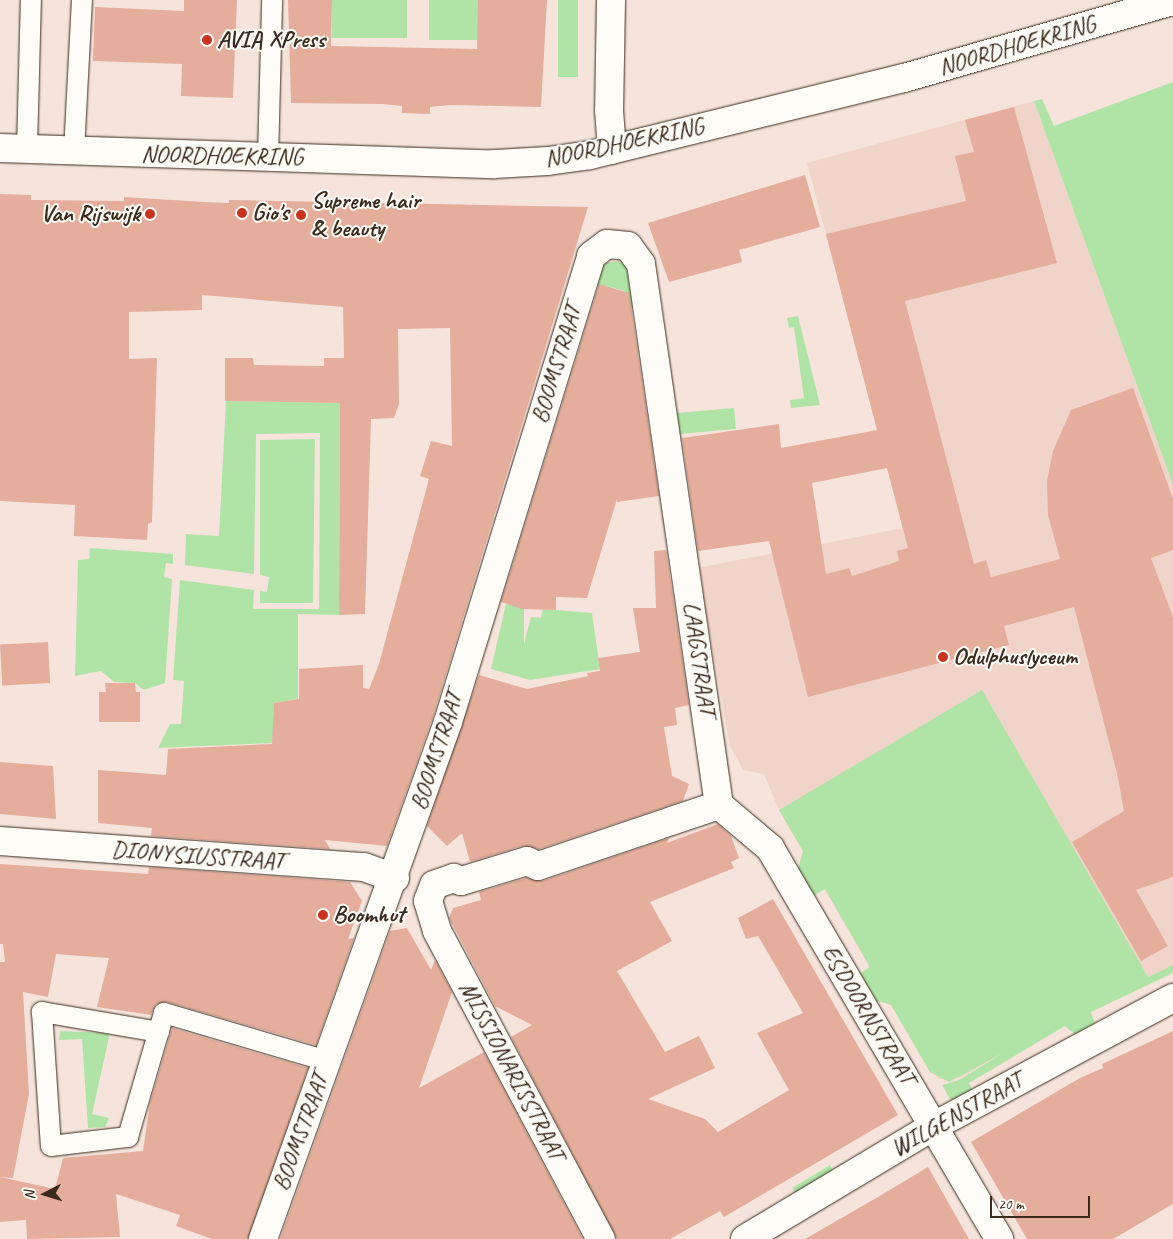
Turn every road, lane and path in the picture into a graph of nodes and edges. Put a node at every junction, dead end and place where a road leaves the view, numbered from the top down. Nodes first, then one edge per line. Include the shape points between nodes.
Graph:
1 (30, 0) edge
2 (82, 0) edge
3 (272, 0) edge
4 (612, 0) edge
5 (1173, 1) edge
6 (0, 148) edge
7 (27, 149) junction
8 (612, 150) junction
9 (74, 152) junction
10 (268, 158) junction
11 (591, 256) joint
12 (719, 805) junction
13 (0, 841) edge
14 (393, 883) junction
15 (428, 901) junction
16 (1173, 998) edge
17 (159, 1032) junction
18 (327, 1061) junction
19 (934, 1126) junction
20 (263, 1239) edge
21 (601, 1239) edge
22 (745, 1239) edge
23 (999, 1239) edge

1 - 7 lane
2 - 9 lane
3 - 10 lane
4 - 8 street via 609,110
5 - 8 street, NOORDHOEKRING via 904,78
6 - 7 street, NOORDHOEKRING
7 - 9 street, NOORDHOEKRING
8 - 10 street, NOORDHOEKRING via 548,161 494,164
9 - 10 street, NOORDHOEKRING
11 - 12 street, LAAGSTRAAT via 601,246 620,244 634,250 641,264
11 - 14 street, BOOMSTRAAT via 448,722
12 - 15 street via 538,866 527,861 461,881 454,878 434,885
12 - 19 street, ESDOORNSTRAAT via 770,848
13 - 14 street, DIONYSIUSSTRAAT via 364,867
14 - 15 street, DIONYSIUSSTRAAT
14 - 18 street, BOOMSTRAAT
15 - 21 street, MISSIONARISSTRAAT via 437,931
16 - 19 street, WILGENSTRAAT
17 - 17 lane via 128,1137 51,1146 42,1012
17 - 18 lane via 164,1013
18 - 20 street, BOOMSTRAAT
19 - 22 street, WILGENSTRAAT
19 - 23 street, ESDOORNSTRAAT

